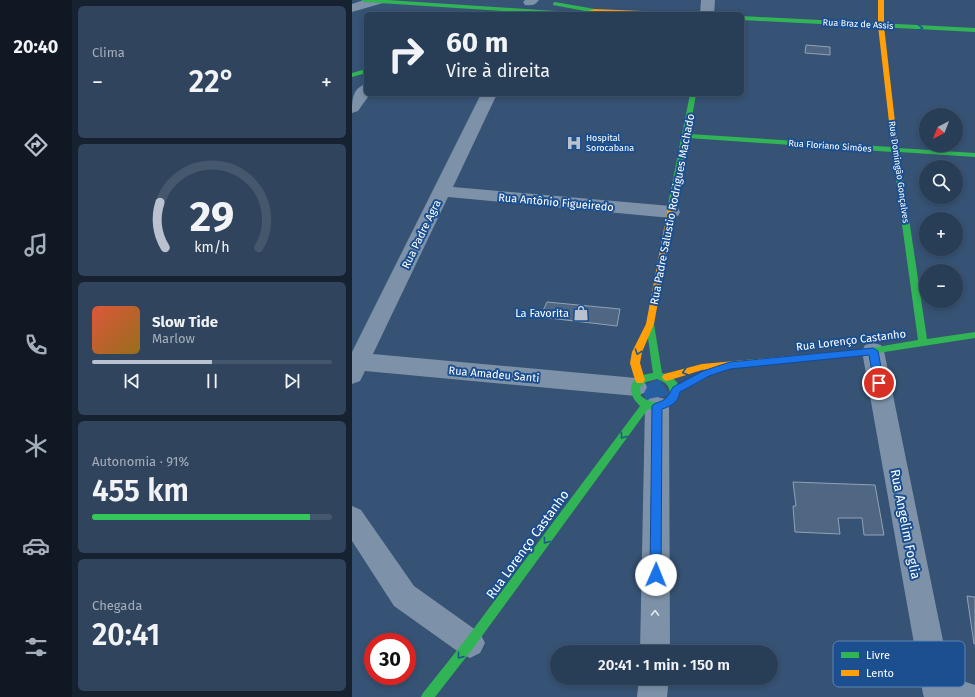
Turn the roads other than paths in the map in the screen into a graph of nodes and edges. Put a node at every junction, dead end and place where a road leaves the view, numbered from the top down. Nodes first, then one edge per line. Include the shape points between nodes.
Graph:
1 (373, 0) edge
2 (458, 0) edge
3 (708, 0) edge
4 (881, 0) edge
5 (528, 4) edge
6 (352, 8) edge
7 (553, 8) edge
8 (565, 12) edge
9 (580, 12) edge
10 (619, 12) edge
11 (707, 12) edge
12 (744, 18) edge
13 (881, 26) junction
14 (975, 30) edge
15 (360, 78) edge
16 (489, 96) edge
17 (693, 96) edge
18 (352, 108) edge
19 (685, 136) junction
20 (895, 150) junction
21 (975, 155) edge
22 (442, 191) junction
23 (671, 212) junction
24 (650, 324) junction
25 (975, 335) edge
26 (924, 343) junction
27 (873, 351) junction
28 (730, 365) junction
29 (354, 366) edge
30 (663, 376) junction
31 (694, 380) dead end
32 (656, 392) junction
33 (352, 518) edge
34 (936, 641) edge
35 (470, 643) junction
36 (655, 645) edge
37 (653, 685) edge
38 (427, 697) edge
39 (652, 697) edge

1 - 5 street
1 - 6 street
2 - 5 street
3 - 11 street
4 - 13 street, Rua Domingão Gonçalves
5 - 7 street
7 - 8 street
7 - 9 street
9 - 10 street
12 - 13 street, Rua Braz de Assis
13 -> 14 street, Rua Braz de Assis
13 - 20 street, Rua Domingão Gonçalves
15 - 18 street
16 - 22 street, Rua Padre Agra
17 - 19 street, Rua Padre Salustio Rodrigues Machado
19 - 20 street, Rua Floriano Simões
19 - 23 street, Rua Padre Salustio Rodrigues Machado
20 - 21 street, Rua Floriano Simões
20 - 26 street, Rua Domingão Gonçalves
22 - 23 street, Rua Antônio Figueiredo
22 - 29 street, Rua Padre Agra
23 - 24 street, Rua Padre Salustio Rodrigues Machado
24 - 30 street, Rua Padre Salustio Rodrigues Machado
24 -> 32 street, Rua Padre Salustio Rodrigues Machado via 637,352 635,363
25 - 26 street, Rua Lorenço Castanho
26 - 27 street, Rua Lorenço Castanho
27 - 28 street, Rua Lorenço Castanho
27 - 34 street, Rua Angelim Foglia
28 -> 30 street, Rua Lorenço Castanho via 702,366
28 - 31 street, Rua Lorenço Castanho
29 - 32 street, Rua Amadeu Santi
30 - 32 street, Rua Lorenço Castanho via 649,376
30 - 32 street via 674,383
32 -> 35 street, Rua Lorenço Castanho
36 -> 32 street, Rua Padre Salustio Rodrigues Machado
33 - 35 street via 404,596
35 -> 38 street, Rua Lorenço Castanho
37 - 39 street

